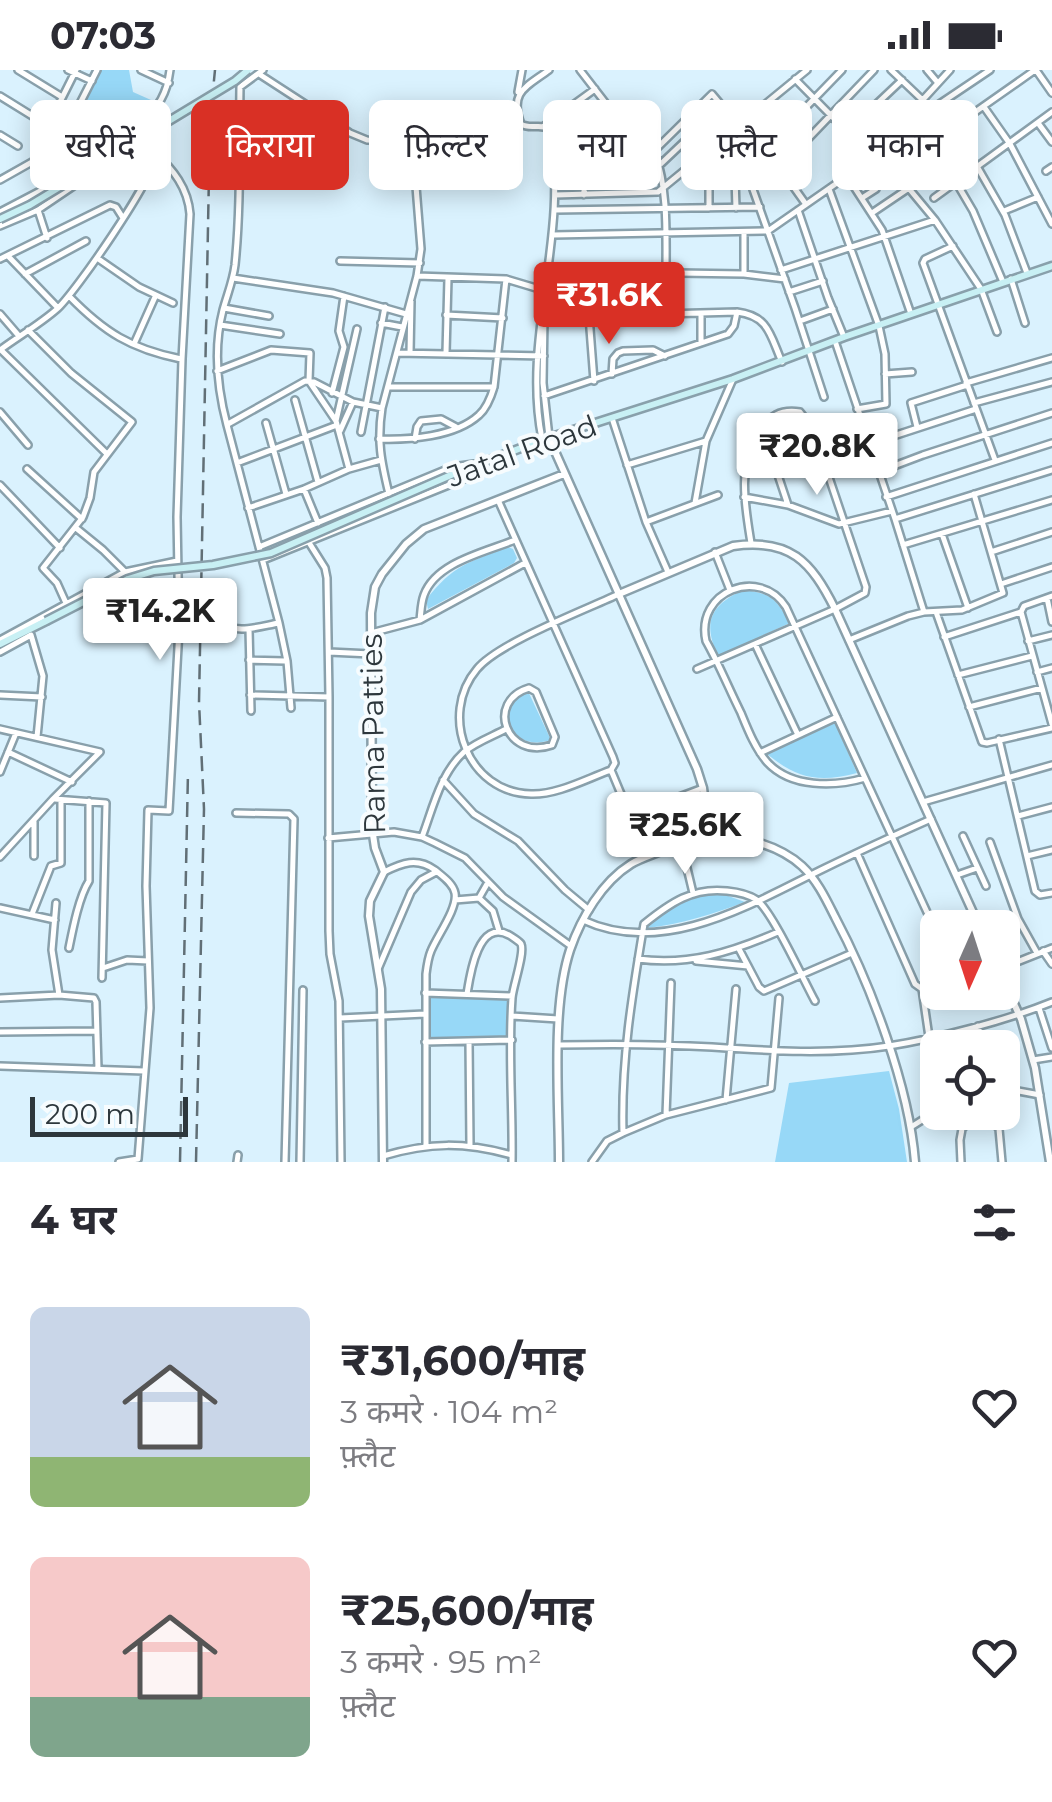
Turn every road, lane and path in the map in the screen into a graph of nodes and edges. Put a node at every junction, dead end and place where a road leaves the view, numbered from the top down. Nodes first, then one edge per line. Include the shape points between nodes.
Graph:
1 (18, 70) edge
2 (97, 70) edge
3 (141, 70) edge
4 (170, 70) edge
5 (248, 70) edge
6 (522, 70) edge
7 (549, 70) edge
8 (580, 70) edge
9 (807, 70) edge
10 (842, 70) edge
11 (874, 70) edge
12 (891, 70) edge
13 (927, 70) edge
14 (950, 70) edge
15 (990, 70) edge
16 (1036, 70) edge
17 (73, 71) edge
18 (261, 72) edge
19 (795, 79) junction
20 (902, 80) junction
21 (92, 81) junction
22 (168, 82) junction
23 (938, 83) junction
24 (595, 88) junction
25 (1052, 92) edge
26 (518, 94) junction
27 (0, 96) edge
28 (62, 97) junction
29 (814, 99) junction
30 (61, 100) edge
31 (82, 100) edge
32 (162, 100) edge
33 (579, 100) edge
34 (604, 100) edge
35 (770, 100) edge
36 (881, 100) edge
37 (921, 100) edge
38 (923, 100) edge
39 (947, 100) edge
40 (984, 108) junction
41 (978, 112) edge
42 (1052, 112) edge
43 (830, 114) junction
44 (30, 115) edge
45 (1038, 123) junction
46 (681, 124) edge
47 (543, 126) edge
48 (1049, 133) edge
49 (812, 134) edge
50 (0, 135) edge
51 (1052, 142) edge
52 (661, 144) edge
53 (1010, 144) junction
54 (18, 146) dead end
55 (681, 146) edge
56 (30, 163) edge
57 (661, 165) edge
58 (978, 168) joint
59 (171, 169) edge
60 (681, 174) edge
61 (0, 180) edge
62 (661, 181) edge
63 (832, 187) edge
64 (663, 189) junction
65 (829, 189) junction
66 (46, 190) edge
67 (68, 190) edge
68 (139, 190) edge
69 (555, 190) edge
70 (584, 190) edge
71 (709, 190) edge
72 (735, 190) edge
73 (753, 190) edge
74 (796, 190) edge
75 (857, 190) edge
76 (874, 190) edge
77 (906, 190) edge
78 (911, 190) edge
79 (945, 190) edge
80 (961, 190) edge
81 (555, 195) junction
82 (584, 195) junction
83 (1038, 196) junction
84 (862, 198) junction
85 (934, 198) dead end
86 (806, 204) junction
87 (1052, 204) edge
88 (1043, 206) junction
89 (665, 208) junction
90 (709, 208) junction
91 (736, 208) junction
92 (760, 208) junction
93 (38, 210) junction
94 (555, 210) junction
95 (798, 210) junction
96 (1003, 211) junction
97 (872, 212) junction
98 (123, 218) junction
99 (0, 219) edge
100 (935, 220) junction
101 (1052, 224) edge
102 (768, 231) junction
103 (744, 232) junction
104 (666, 234) junction
105 (553, 235) junction
106 (884, 237) junction
107 (47, 238) junction
108 (86, 240) dead end
109 (953, 246) junction
110 (849, 247) junction
111 (8, 256) junction
112 (97, 258) junction
113 (815, 258) junction
114 (0, 259) edge
115 (340, 261) dead end
116 (420, 263) junction
117 (1052, 266) edge
118 (781, 270) junction
119 (548, 271) junction
120 (666, 272) junction
121 (25, 274) junction
122 (744, 274) junction
123 (1027, 274) junction
124 (417, 276) junction
125 (233, 278) junction
126 (448, 278) junction
127 (506, 279) junction
128 (785, 279) junction
129 (822, 281) junction
130 (1007, 281) junction
131 (981, 289) junction
132 (546, 290) junction
133 (790, 292) junction
134 (412, 295) junction
135 (69, 296) junction
136 (156, 296) junction
137 (344, 296) junction
138 (172, 303) dead end
139 (938, 304) junction
140 (384, 307) junction
141 (58, 308) junction
142 (224, 308) junction
143 (832, 309) junction
144 (737, 312) junction
145 (701, 313) junction
146 (0, 314) edge
147 (406, 314) junction
148 (544, 314) junction
149 (911, 314) junction
150 (446, 315) junction
151 (268, 316) dead end
152 (588, 316) junction
153 (503, 318) junction
154 (800, 321) junction
155 (381, 323) junction
156 (1026, 323) dead end
157 (220, 325) junction
158 (879, 326) junction
159 (357, 328) dead end
160 (402, 328) junction
161 (28, 330) junction
162 (997, 332) dead end
163 (280, 334) dead end
164 (19, 336) junction
165 (844, 337) junction
166 (835, 341) junction
167 (702, 343) junction
168 (134, 344) junction
169 (0, 350) edge
170 (810, 351) junction
171 (396, 353) junction
172 (410, 353) junction
173 (446, 353) junction
174 (499, 354) junction
175 (540, 356) junction
176 (665, 356) junction
177 (1052, 358) edge
178 (182, 359) junction
179 (782, 362) junction
180 (217, 370) junction
181 (912, 372) dead end
182 (612, 374) junction
183 (885, 374) junction
184 (733, 380) junction
185 (309, 381) junction
186 (594, 381) junction
187 (1052, 382) edge
188 (967, 384) junction
189 (494, 386) junction
190 (388, 387) junction
191 (332, 393) junction
192 (544, 396) junction
193 (824, 397) dead end
194 (342, 398) junction
195 (295, 400) dead end
196 (353, 402) junction
197 (366, 406) junction
198 (975, 406) junction
199 (382, 408) junction
200 (857, 409) junction
201 (0, 412) edge
202 (1052, 413) edge
203 (612, 418) junction
204 (266, 422) dead end
205 (337, 423) junction
206 (226, 425) junction
207 (456, 427) junction
208 (918, 427) junction
209 (361, 432) dead end
210 (340, 434) junction
211 (985, 434) junction
212 (305, 437) junction
213 (378, 438) junction
214 (415, 439) junction
215 (546, 439) junction
216 (706, 442) junction
217 (1052, 443) edge
218 (28, 444) dead end
219 (751, 444) junction
220 (869, 445) junction
221 (274, 449) junction
222 (106, 453) junction
223 (823, 458) junction
224 (381, 460) junction
225 (995, 460) junction
226 (236, 464) junction
227 (477, 464) junction
228 (626, 465) junction
229 (27, 469) dead end
230 (349, 469) junction
231 (1052, 470) edge
232 (878, 472) junction
233 (564, 474) junction
234 (318, 482) junction
235 (0, 485) edge
236 (304, 489) junction
237 (286, 494) junction
238 (389, 494) junction
239 (718, 494) dead end
240 (974, 494) junction
241 (744, 497) junction
242 (886, 497) junction
243 (498, 500) junction
244 (1052, 500) edge
245 (695, 503) junction
246 (788, 506) junction
247 (248, 508) junction
248 (894, 515) junction
249 (82, 519) junction
250 (646, 522) junction
251 (982, 522) junction
252 (318, 523) junction
253 (845, 524) junction
254 (76, 528) junction
255 (1052, 532) edge
256 (942, 534) junction
257 (515, 540) junction
258 (308, 541) junction
259 (751, 543) junction
260 (903, 546) junction
261 (60, 548) junction
262 (259, 548) junction
263 (715, 552) junction
264 (990, 552) junction
265 (262, 560) junction
266 (177, 561) junction
267 (525, 564) junction
268 (1052, 567) edge
269 (125, 572) junction
270 (668, 572) junction
271 (226, 583) dead end
272 (1001, 584) junction
273 (730, 590) junction
274 (619, 594) junction
275 (1049, 597) edge
276 (66, 603) junction
277 (968, 608) junction
278 (835, 609) junction
279 (924, 612) junction
280 (936, 612) junction
281 (1020, 612) junction
282 (420, 620) junction
283 (1052, 622) edge
284 (279, 623) junction
285 (554, 624) junction
286 (795, 626) junction
287 (249, 628) junction
288 (371, 633) junction
289 (1052, 635) edge
290 (944, 637) junction
291 (849, 640) junction
292 (1028, 641) junction
293 (0, 642) edge
294 (755, 644) junction
295 (0, 652) edge
296 (328, 652) junction
297 (371, 654) junction
298 (1032, 656) junction
299 (248, 660) junction
300 (717, 661) junction
301 (287, 662) junction
302 (1052, 668) edge
303 (697, 669) dead end
304 (1037, 672) junction
305 (958, 675) junction
306 (1042, 688) junction
307 (250, 694) junction
308 (290, 694) junction
309 (0, 695) edge
310 (42, 697) junction
311 (329, 697) junction
312 (1048, 698) edge
313 (969, 707) junction
314 (290, 708) dead end
315 (251, 712) dead end
316 (837, 717) junction
317 (1052, 726) edge
318 (0, 729) edge
319 (506, 729) junction
320 (16, 733) junction
321 (798, 735) junction
322 (38, 737) junction
323 (998, 740) junction
324 (466, 751) junction
325 (8, 752) junction
326 (760, 752) junction
327 (1052, 764) edge
328 (611, 770) junction
329 (0, 772) edge
330 (1008, 776) junction
331 (865, 778) junction
332 (442, 780) junction
333 (72, 782) junction
334 (703, 788) junction
335 (622, 794) dead end
336 (52, 799) junction
337 (61, 800) junction
338 (90, 801) junction
339 (923, 802) junction
340 (1052, 808) edge
341 (674, 810) dead end
342 (639, 812) dead end
343 (236, 813) dead end
344 (706, 814) junction
345 (1018, 816) junction
346 (755, 818) dead end
347 (34, 819) junction
348 (931, 820) junction
349 (373, 836) junction
350 (709, 836) junction
351 (893, 836) junction
352 (963, 836) dead end
353 (422, 837) junction
354 (328, 838) junction
355 (682, 842) junction
356 (990, 842) dead end
357 (1052, 850) edge
358 (857, 852) junction
359 (1, 855) edge
360 (34, 856) dead end
361 (1027, 856) junction
362 (978, 868) junction
363 (384, 872) junction
364 (437, 872) junction
365 (810, 875) junction
366 (956, 875) junction
367 (487, 883) junction
368 (986, 886) dead end
369 (693, 893) junction
370 (1052, 893) edge
371 (479, 898) junction
372 (455, 900) junction
373 (758, 901) junction
374 (56, 903) dead end
375 (0, 908) edge
376 (589, 910) junction
377 (926, 910) edge
378 (972, 910) edge
379 (32, 914) junction
380 (55, 920) junction
381 (583, 920) junction
382 (499, 931) junction
383 (778, 932) junction
384 (643, 933) junction
385 (571, 946) junction
386 (69, 948) dead end
387 (739, 948) junction
388 (1052, 948) edge
389 (1040, 952) junction
390 (852, 953) junction
391 (638, 959) junction
392 (692, 960) junction
393 (1020, 960) edge
394 (148, 962) junction
395 (1052, 964) edge
396 (748, 966) junction
397 (102, 968) junction
398 (378, 969) junction
399 (800, 974) junction
400 (102, 978) dead end
401 (672, 983) dead end
402 (920, 987) edge
403 (736, 989) dead end
404 (303, 990) dead end
405 (426, 993) junction
406 (467, 994) junction
407 (60, 996) junction
408 (512, 996) junction
409 (0, 998) edge
410 (780, 998) dead end
411 (815, 1001) dead end
412 (1052, 1002) edge
413 (1039, 1008) junction
414 (1017, 1010) edge
415 (426, 1014) junction
416 (1019, 1014) junction
417 (512, 1016) junction
418 (340, 1018) junction
419 (381, 1018) junction
420 (559, 1019) junction
421 (978, 1026) junction
422 (962, 1030) edge
423 (979, 1030) edge
424 (0, 1032) edge
425 (95, 1032) junction
426 (920, 1039) edge
427 (512, 1040) junction
428 (469, 1041) junction
429 (426, 1042) junction
430 (625, 1044) junction
431 (559, 1045) junction
432 (670, 1046) junction
433 (889, 1046) junction
434 (1052, 1048) edge
435 (732, 1049) junction
436 (775, 1051) junction
437 (1052, 1057) edge
438 (1033, 1060) junction
439 (0, 1066) edge
440 (98, 1068) junction
441 (144, 1071) junction
442 (1020, 1091) edge
443 (1040, 1095) junction
444 (726, 1100) junction
445 (666, 1115) junction
446 (920, 1121) edge
447 (911, 1127) junction
448 (623, 1133) junction
449 (426, 1145) junction
450 (470, 1146) junction
451 (512, 1158) edge
452 (382, 1159) edge
453 (119, 1162) edge
454 (285, 1162) edge
455 (300, 1162) edge
456 (341, 1162) edge
457 (559, 1162) edge
458 (592, 1162) edge
459 (915, 1162) edge
460 (961, 1162) edge
461 (1002, 1162) edge
462 (1050, 1162) edge

1 - 28 street
2 - 21 street
3 - 22 street
4 - 22 street
5 - 99 main road, bridge
6 - 26 street
7 - 26 street
8 - 24 street
9 - 19 street
10 - 29 street
11 - 43 street
12 - 20 street
13 - 23 street
14 - 23 street
15 - 39 street
16 - 25 street
16 - 40 street
17 - 21 street
17 - 28 street
18 - 116 street via 350,134 411,146
18 - 125 street via 240,87
19 - 29 street
19 - 35 street
20 - 36 street
20 - 37 street
21 - 31 street
22 - 32 street
23 - 38 street
24 - 33 street
24 - 34 street
26 - 47 street via 521,124
27 - 44 street
28 - 30 street
29 - 43 street
40 - 41 street
40 - 53 street
42 - 45 street
43 - 49 street
45 - 48 street
45 - 53 street
46 - 52 street
48 - 51 street
50 - 54 street
53 - 58 street
53 - 83 street
55 - 57 street
56 - 61 street
58 - 96 street
59 - 178 street via 189,205 191,228
60 - 64 street
62 - 64 street
63 - 65 street
64 - 82 street
64 - 89 street
65 - 86 street
65 - 110 street
66 - 99 street
67 - 93 street
68 - 98 street
69 - 81 street
70 - 82 street
71 - 90 street
72 - 91 street
73 - 92 street
74 - 86 street
75 - 84 street
76 - 84 street
77 - 97 street
78 - 100 street
79 - 85 street
80 - 130 street
81 - 82 street
81 - 94 street
83 - 88 street
83 - 96 street
84 - 97 street
86 - 95 street
87 - 88 street
88 - 101 street
89 - 90 street
89 - 94 street
89 - 104 street
90 - 91 street
91 - 92 street
92 - 102 street
93 - 99 street
93 - 107 street
94 - 105 street
95 - 102 street
95 - 113 street
96 - 123 street
97 - 106 street
98 - 107 street via 110,205
98 - 112 street
100 - 106 street
100 - 109 street
102 - 103 street
102 - 118 street
103 - 104 street
103 - 122 street
104 - 105 street
104 - 120 street
105 - 119 street
106 - 110 street
106 - 149 street
107 - 111 street
108 - 121 street
109 - 131 street
109 - 139 street via 923,260
110 - 113 street
110 - 158 street
111 - 114 street
111 - 121 street
112 - 135 street
112 - 136 street
113 - 118 street
113 - 129 street
115 - 116 street
116 - 124 street
117 - 123 main road, Jatal Road
118 - 128 street
119 - 120 street
119 - 132 street
120 - 122 street
121 - 141 street
122 - 128 street
123 - 130 main road, Jatal Road
124 - 126 street
124 - 134 street
125 - 137 street
125 - 142 street
126 - 127 street
126 - 150 street
127 - 132 street
127 - 153 street
128 - 133 street
129 - 133 street
129 - 143 street
130 - 131 main road, Jatal Road
130 - 156 street
131 - 139 main road, Jatal Road
131 - 162 street
132 - 148 street
133 - 154 street
134 - 147 street
134 - 172 street
135 - 141 street
135 - 168 street via 99,326
136 - 138 street
136 - 168 street
137 - 140 street
137 - 191 street via 344,347
139 - 149 main road, Jatal Road
139 - 188 street
140 - 147 street
140 - 155 street
141 - 161 street
142 - 151 street
142 - 157 street
143 - 154 street
143 - 165 street
144 - 145 street
144 - 167 street via 728,334
144 - 179 street via 762,320
145 - 152 street
145 - 167 street
146 - 164 street
147 - 160 street
148 - 152 street
148 - 175 street
149 - 158 main road, Jatal Road
150 - 153 street
150 - 173 street
152 - 186 street
153 - 174 street
154 - 170 street
155 - 160 street
155 - 197 street
157 - 163 street
157 - 180 street
158 - 165 main road, Jatal Road
158 - 183 street
159 - 194 street
160 - 171 street
161 - 164 street
161 - 222 street via 131,421
164 - 169 street
165 - 166 main road, Jatal Road
166 - 170 main road, Jatal Road
166 - 200 street
167 - 176 street
168 - 178 street
169 - 222 street
170 - 179 main road, Jatal Road
170 - 193 street
171 - 172 street
171 - 190 street
172 - 173 street
173 - 174 street
174 - 175 street
174 - 189 street
175 - 192 street
175 - 215 street via 538,410
176 - 182 street
176 - 182 street via 654,350 618,353
177 - 188 street
178 - 266 street
179 - 184 main road, Jatal Road
180 - 185 street via 271,350 308,352
180 - 206 street
181 - 183 street
182 - 186 street
183 - 200 street via 886,404
184 - 203 main road, Jatal Road
184 - 216 street
185 - 191 street
185 - 205 street
185 - 206 street
186 - 192 street
187 - 198 street
188 - 198 street
188 - 208 street via 912,402
189 - 190 street
189 - 207 street via 480,414
190 - 199 street
191 - 194 street
192 - 215 street
194 - 196 street
194 - 205 street
195 - 212 street
196 - 197 street
196 - 210 street
197 - 199 street
197 - 209 street
198 - 208 street
198 - 211 street
199 - 213 street
200 - 220 street
201 - 218 street
202 - 211 street
203 - 215 main road, Jatal Road
203 - 228 street
204 - 221 street
205 - 210 street
205 - 212 street
206 - 226 street
207 - 214 street
207 - 214 street via 421,420
208 - 220 street
210 - 230 street
211 - 225 street
211 - 232 street
212 - 221 street
212 - 234 street
213 - 214 street
213 - 224 street
215 - 227 main road, Jatal Road
215 - 233 street
216 - 228 street
216 - 245 street
217 - 225 street
219 - 223 street via 770,417 794,411 812,427
219 - 241 street
219 - 246 street via 775,466
220 - 223 street
220 - 232 street
221 - 226 street
221 - 237 street
222 - 249 street via 93,474
223 - 253 street
224 - 230 street
224 - 238 street
225 - 242 street
226 - 247 street
227 - 238 street via 452,467
227 - 258 street via 466,478
227 - 293 main road, Jatal Road, bridge via 272,554 128,579
228 - 250 street
229 - 249 street
230 - 234 street
231 - 240 street
232 - 242 street
233 - 243 street, Rama Patties
233 - 274 street
234 - 236 street
235 - 261 street
236 - 237 street
236 - 252 street
237 - 247 street
238 - 252 street
239 - 245 street
240 - 248 street
240 - 251 street
241 - 246 street
241 - 259 street
242 - 248 street
243 - 257 street
243 - 288 street, Rama Patties via 424,528 406,544 376,587
244 - 251 street
245 - 250 street
246 - 253 street
247 - 262 street
248 - 253 street
248 - 260 street
249 - 254 street
250 - 270 street
251 - 256 street
251 - 264 street
252 - 262 street
253 - 278 street via 866,590
254 - 261 street
254 - 269 street
255 - 264 street
256 - 260 street
256 - 277 street
257 - 267 street
257 - 282 street via 441,574 427,588
258 - 265 street
258 - 296 street via 326,573
259 - 263 street
259 - 278 street via 783,550 810,566
260 - 279 street
261 - 276 street via 43,568
262 - 265 street
263 - 270 street
263 - 273 street
264 - 272 street
265 - 284 street
266 - 269 street
266 - 394 street via 168,812 148,810
267 - 282 street
267 - 285 street
268 - 272 street
269 - 276 street
270 - 274 street
271 - 287 street via 227,624
272 - 277 street via 1001,595
273 - 286 street via 770,590
273 - 300 street via 713,604 705,624
274 - 285 street
274 - 334 street
275 - 281 street
275 - 283 street
276 - 293 street
277 - 280 street
278 - 286 street
278 - 291 street
279 - 280 street
279 - 291 street
280 - 290 street
281 - 290 street
281 - 292 street
282 - 288 street
284 - 287 street
284 - 301 street
285 - 324 street via 475,670 460,707
285 - 328 street via 613,757
286 - 294 street
286 - 316 street
287 - 299 street
288 - 297 street, Rama Patties
289 - 292 street
290 - 305 street
291 - 339 street
292 - 298 street
294 - 300 street
294 - 321 street
295 - 310 street via 31,635
296 - 297 street
296 - 311 street
297 - 349 street, Rama Patties
298 - 304 street
298 - 305 street
299 - 301 street
299 - 307 street
300 - 303 street
300 - 326 street
301 - 308 street
302 - 304 street
304 - 306 street
305 - 313 street
306 - 312 street
306 - 313 street
307 - 308 street
307 - 315 street
308 - 311 street
308 - 314 street
309 - 310 street
310 - 322 street
311 - 354 street
312 - 317 street
313 - 323 street via 982,742
316 - 321 street
316 - 331 street
317 - 323 street
318 - 320 street
319 - 319 street via 524,746 555,742 533,689 523,689 506,709
319 - 324 street
320 - 322 street
320 - 325 street
321 - 326 street
322 - 333 street via 100,752
323 - 330 street
324 - 328 street via 486,776 517,793 545,793
324 - 332 street
325 - 329 street
325 - 333 street
326 - 331 street via 784,774 807,781 828,785
327 - 330 street
328 - 335 street
330 - 339 street
330 - 345 street
331 - 351 street
332 - 353 street
332 - 376 street
333 - 336 street
334 - 342 street
334 - 344 street
336 - 337 street
336 - 347 street
337 - 338 street
337 - 379 street via 61,862 51,866
338 - 386 street via 89,881
338 - 397 street via 106,803
339 - 348 street
340 - 345 street
341 - 355 street
343 - 454 street via 294,819
344 - 346 street
344 - 350 street
345 - 361 street
347 - 359 street
347 - 360 street
348 - 351 street
348 - 366 street
349 - 353 street
349 - 354 street
349 - 363 street, Rama Patties
350 - 355 street
350 - 365 street via 764,845
351 - 358 street
351 - 377 street
352 - 362 street
353 - 367 street via 465,858
354 - 418 street via 329,944
355 - 369 street
355 - 376 street via 631,864
356 - 389 street via 1018,919
357 - 361 street
358 - 365 street
358 - 402 street
361 - 370 street via 1037,894
362 - 366 street
362 - 368 street
363 - 364 street via 416,861
363 - 398 street, Rama Patties via 368,916
364 - 372 street
364 - 398 street via 411,892
365 - 373 street
365 - 390 street
366 - 378 street
367 - 371 street
367 - 385 street
369 - 373 street via 730,892
369 - 384 street via 660,911
371 - 372 street
371 - 382 street via 493,911
372 - 405 street via 429,957
373 - 383 street
373 - 384 street via 696,924
374 - 380 street
375 - 379 street
376 - 381 street
379 - 380 street
380 - 407 street
381 - 384 street via 614,932
381 - 385 street
382 - 406 street via 482,941
382 - 408 street via 521,944
383 - 387 street
383 - 399 street
384 - 391 street
385 - 420 street
387 - 392 street
387 - 396 street
388 - 389 street
389 - 393 street
389 - 395 street
390 - 399 street
390 - 433 street
391 - 392 street
391 - 430 street
392 - 396 street
394 - 397 street
394 - 441 street
396 - 399 street via 764,991
397 - 400 street
398 - 419 street, Rama Patties
399 - 411 street
401 - 432 street
403 - 435 street
404 - 455 street
405 - 406 street
405 - 415 street
406 - 408 street
407 - 409 street
407 - 425 street via 95,999
408 - 417 street
410 - 436 street
412 - 413 street
413 - 416 street
413 - 434 street
414 - 416 street
415 - 419 street
415 - 429 street
416 - 421 street
416 - 438 street
417 - 420 street
417 - 427 street
418 - 419 street
418 - 456 street
419 - 452 street, Rama Patties
420 - 431 street
421 - 422 street
421 - 423 street
424 - 425 street
425 - 440 street
426 - 433 street
427 - 428 street
427 - 451 street
428 - 429 street
428 - 450 street
429 - 449 street
430 - 431 street
430 - 432 street
430 - 448 street
431 - 457 street
432 - 435 street
432 - 445 street
433 - 436 street
433 - 447 street
435 - 436 street
435 - 444 street
436 - 444 street via 771,1088
437 - 438 street
438 - 443 street
439 - 440 street
440 - 441 street
441 - 453 street via 138,1159
442 - 443 street
443 - 462 street
444 - 445 street
445 - 448 street
446 - 447 street
447 - 459 street
448 - 458 street via 606,1142
449 - 450 street
449 - 452 street
450 - 451 street
460 - 461 street via 962,1128 981,1118 999,1129

